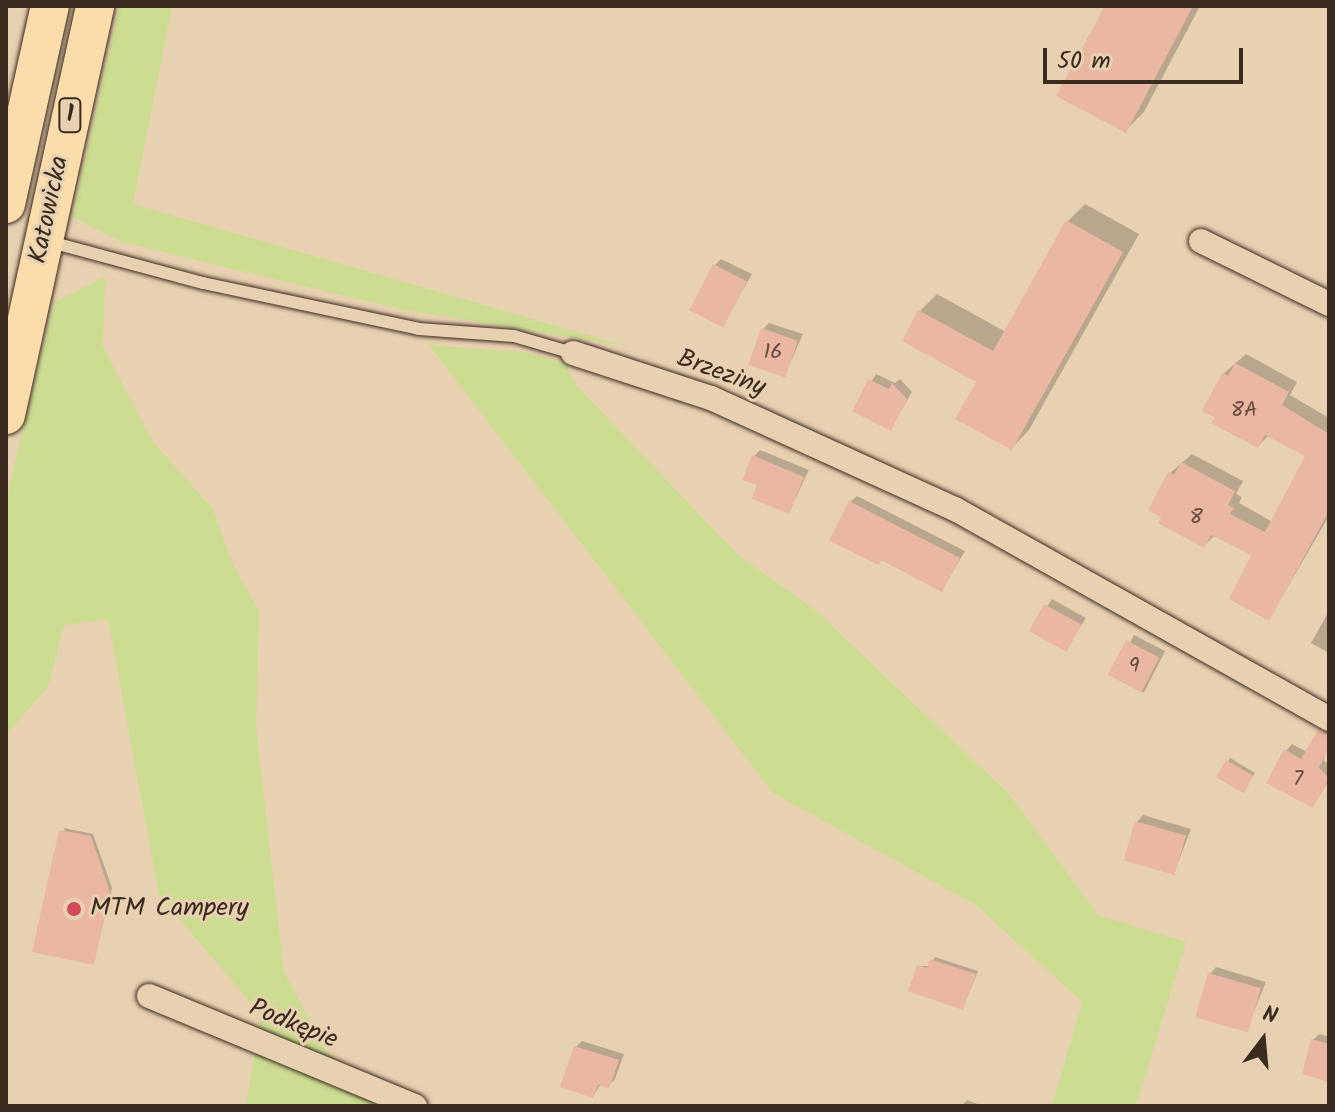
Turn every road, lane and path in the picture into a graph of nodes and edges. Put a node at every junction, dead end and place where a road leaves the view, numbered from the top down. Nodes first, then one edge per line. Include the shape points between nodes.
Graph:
1 (50, 6) edge
2 (95, 6) edge
3 (6, 204) edge
4 (46, 225) junction
5 (1201, 241) dead end
6 (1329, 304) edge
7 (573, 353) joint
8 (6, 415) edge
9 (1329, 719) edge
10 (149, 996) dead end
11 (415, 1106) edge

1 - 3 main road, Katowicka / 1
2 - 4 main road, Katowicka / 1
4 - 7 lane, Brzeziny via 58,244 203,283 419,329 514,336
4 - 8 main road, Katowicka / 1
5 - 6 street
7 - 9 street, Brzeziny via 711,398 955,509
10 - 11 street, Podkępie

